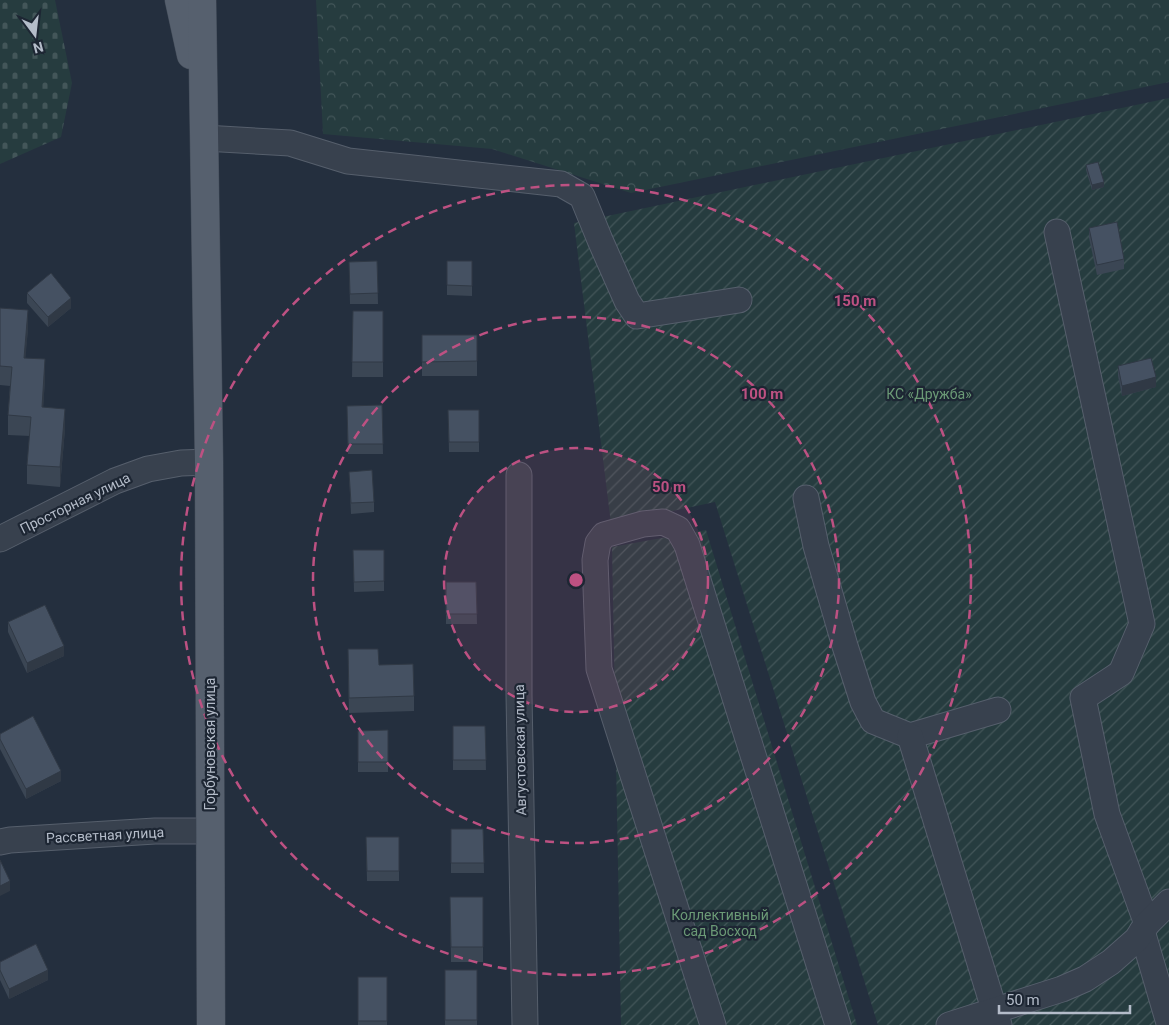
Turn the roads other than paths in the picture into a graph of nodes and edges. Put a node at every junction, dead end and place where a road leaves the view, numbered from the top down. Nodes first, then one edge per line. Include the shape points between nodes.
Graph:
1 (179, 0) edge
2 (202, 0) edge
3 (203, 111) junction
4 (204, 138) junction
5 (1057, 232) dead end
6 (739, 300) dead end
7 (209, 462) junction
8 (519, 475) dead end
9 (806, 498) dead end
10 (0, 539) edge
11 (998, 710) dead end
12 (910, 736) junction
13 (210, 830) junction
14 (0, 842) edge
15 (1169, 902) edge
16 (1144, 928) junction
17 (997, 1018) edge
18 (1169, 1023) edge
19 (212, 1025) edge
20 (526, 1025) edge
21 (713, 1025) edge
22 (838, 1025) edge
23 (949, 1025) edge

1 - 3 main road
2 - 3 main road
3 - 4 main road, Горбуновская улица
4 - 6 street via 290,143 348,161 561,184 582,196 637,316
4 - 7 main road, Горбуновская улица
5 - 16 street via 1142,624 1121,673 1082,698 1107,814
7 - 10 street, Просторная улица via 148,469 115,481
7 - 13 main road, Горбуновская улица
8 - 20 street, Августовская улица via 519,696
9 - 12 street via 816,546 863,702 872,721
11 - 12 street
12 - 17 street
13 - 14 street, Рассветная улица
13 - 19 main road, Горбуновская улица
15 - 16 street
16 - 17 street via 1137,939 1111,962 1085,979
16 - 18 street
17 - 23 street
21 - 22 street via 598,669 595,560 598,544 604,535 643,524 663,522 678,530 687,545

